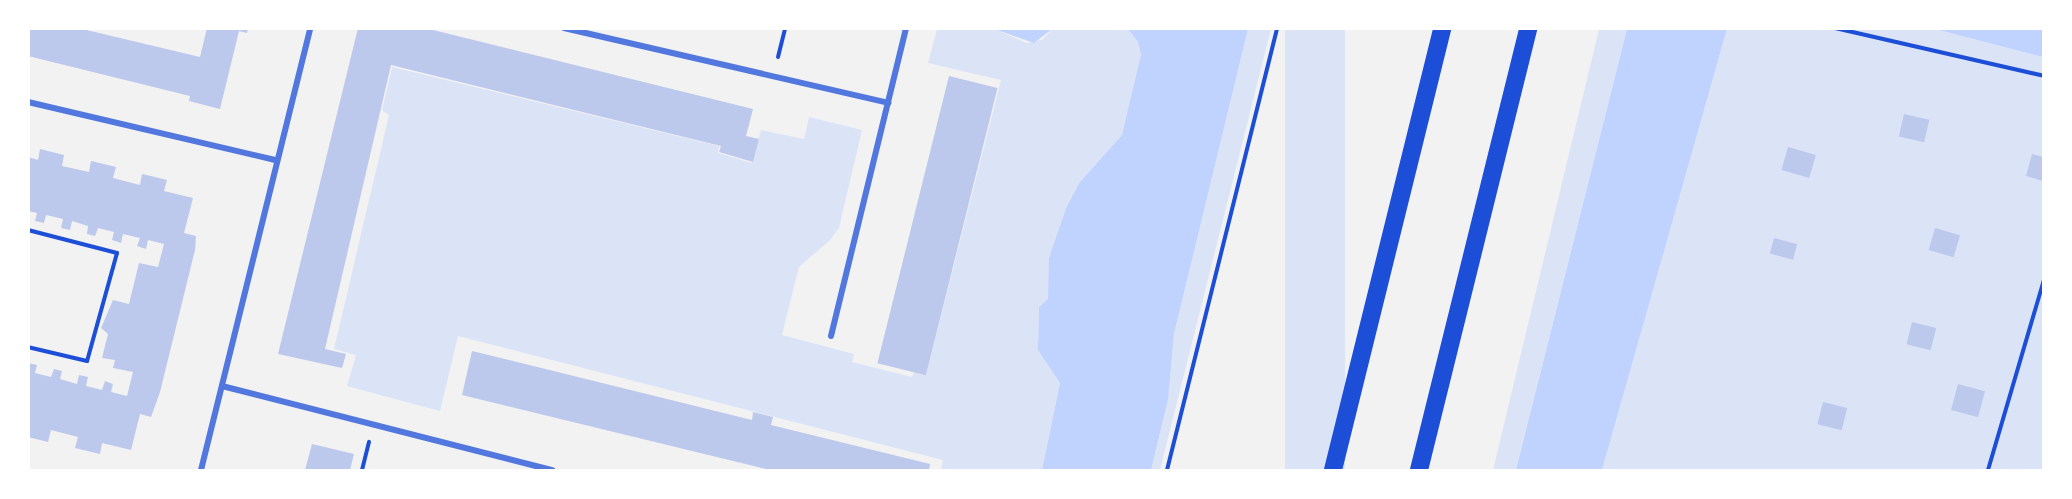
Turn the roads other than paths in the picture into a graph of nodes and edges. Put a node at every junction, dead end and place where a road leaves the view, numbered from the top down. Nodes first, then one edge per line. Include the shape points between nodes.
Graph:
1 (310, 28) edge
2 (564, 28) edge
3 (906, 28) edge
4 (1442, 28) edge
5 (1528, 28) edge
6 (28, 102) edge
7 (888, 103) junction
8 (276, 160) junction
9 (831, 336) dead end
10 (222, 386) junction
11 (201, 471) edge
12 (552, 471) edge
13 (1334, 471) edge
14 (1419, 471) edge

1 - 8 street
2 - 7 street
3 - 7 street
4 - 13 highway
5 - 14 highway
6 - 8 street
7 - 9 street
8 - 10 street
10 - 11 street
10 - 12 street

